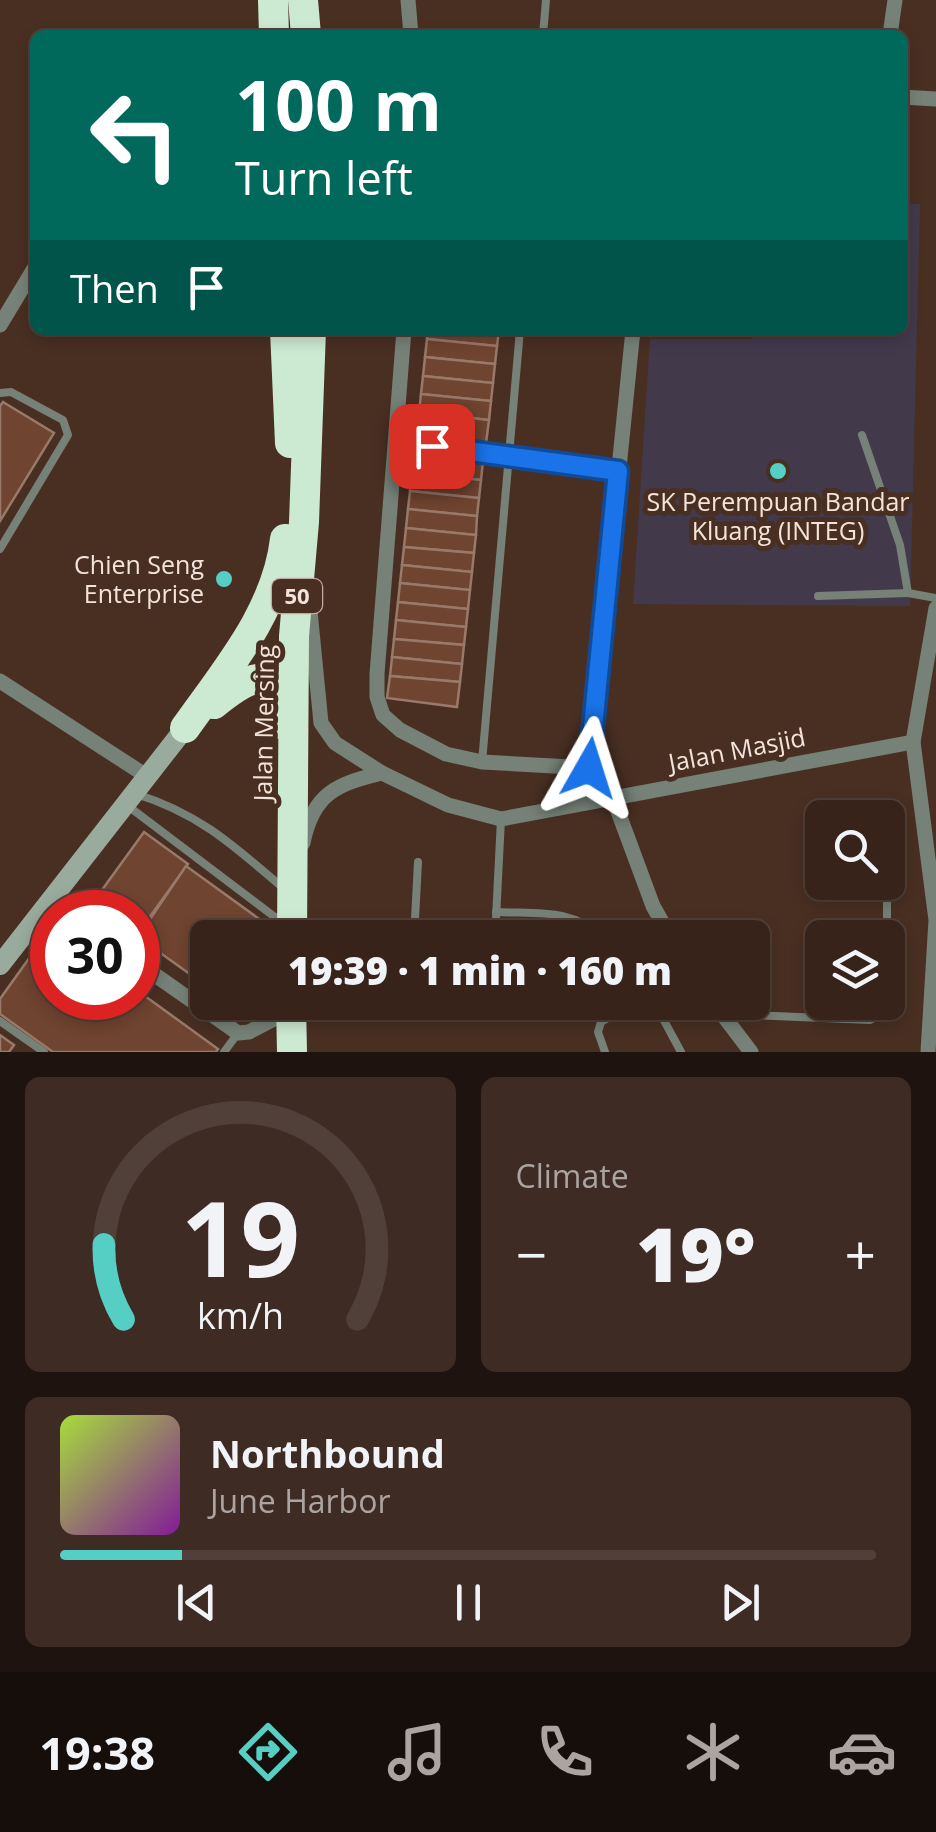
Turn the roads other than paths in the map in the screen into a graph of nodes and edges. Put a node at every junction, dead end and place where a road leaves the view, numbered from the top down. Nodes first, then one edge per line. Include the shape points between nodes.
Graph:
1 (273, 0) edge
2 (303, 0) edge
3 (408, 0) edge
4 (546, 0) edge
5 (895, 0) edge
6 (274, 30) edge
7 (306, 30) edge
8 (411, 30) edge
9 (543, 30) edge
10 (891, 30) edge
11 (908, 97) edge
12 (936, 99) edge
13 (30, 275) edge
14 (0, 325) edge
15 (285, 335) edge
16 (311, 335) edge
17 (404, 335) edge
18 (520, 335) edge
19 (633, 335) edge
20 (0, 393) edge
21 (862, 436) dead end
22 (394, 441) junction
23 (510, 457) junction
24 (618, 471) junction
25 (304, 522) junction
26 (0, 549) edge
27 (908, 592) junction
28 (818, 596) dead end
29 (936, 598) edge
30 (936, 608) edge
31 (0, 681) edge
32 (185, 728) junction
33 (913, 742) junction
34 (482, 762) junction
35 (589, 768) junction
36 (382, 773) junction
37 (137, 792) junction
38 (613, 798) junction
39 (585, 803) junction
40 (501, 819) junction
41 (930, 825) edge
42 (418, 862) dead end
43 (292, 863) junction
44 (68, 890) edge
45 (292, 896) junction
46 (496, 912) junction
47 (277, 920) edge
48 (292, 920) edge
49 (415, 920) edge
50 (496, 920) edge
51 (580, 920) edge
52 (661, 920) edge
53 (30, 934) edge
54 (0, 965) edge
55 (160, 978) edge
56 (933, 1003) edge
57 (770, 1012) edge
58 (805, 1015) edge
59 (268, 1020) edge
60 (291, 1020) edge
61 (605, 1020) edge
62 (664, 1020) edge
63 (726, 1020) edge
64 (0, 1021) edge
65 (238, 1033) junction
66 (44, 1052) edge
67 (224, 1052) edge
68 (292, 1052) edge
69 (605, 1052) edge
70 (681, 1052) edge
71 (751, 1052) edge
72 (928, 1052) edge

1 - 6 highway
2 - 7 highway
3 - 8 street
4 - 9 lane
5 - 10 street
11 - 12 street
13 - 14 street
15 - 32 highway via 291,483 282,566 259,621
16 - 25 highway, Jalan Mersing / 50
17 - 22 street
18 - 23 lane
19 - 24 street
20 - 26 lane via 11,392 63,420 68,435
21 - 27 lane via 900,545
22 - 23 lane
22 - 34 street via 377,697 400,730 446,754
23 - 24 lane
23 - 34 lane
24 - 35 street
25 - 36 street, Jalan Masjid via 321,724 335,743
25 - 43 highway, Jalan Mersing / 50 via 294,636
27 - 28 lane
27 - 29 lane
30 - 33 street
31 - 37 street
32 - 37 main road
32 - 43 highway via 241,682 272,684 281,709 282,834
33 - 38 street, Jalan Masjid
33 - 41 street
34 - 35 street
35 - 39 street
36 - 40 street, Jalan Masjid via 448,805
36 - 45 street via 343,783 320,801 305,832
37 - 44 main road
37 - 45 lane via 208,827
37 - 47 lane
38 - 39 street, Jalan Masjid
38 - 52 street
39 - 40 street, Jalan Masjid
40 - 46 lane
41 - 56 street
42 - 49 lane
43 - 45 highway, Jalan Mersing / 50
45 - 48 highway, Jalan Mersing / 50
46 - 50 lane
46 - 51 lane
53 - 54 main road
55 - 65 street
56 - 72 street
57 - 58 lane
59 - 65 street
60 - 68 highway
61 - 69 lane via 598,1032
62 - 70 lane
63 - 71 street
64 - 66 lane
65 - 67 lane

